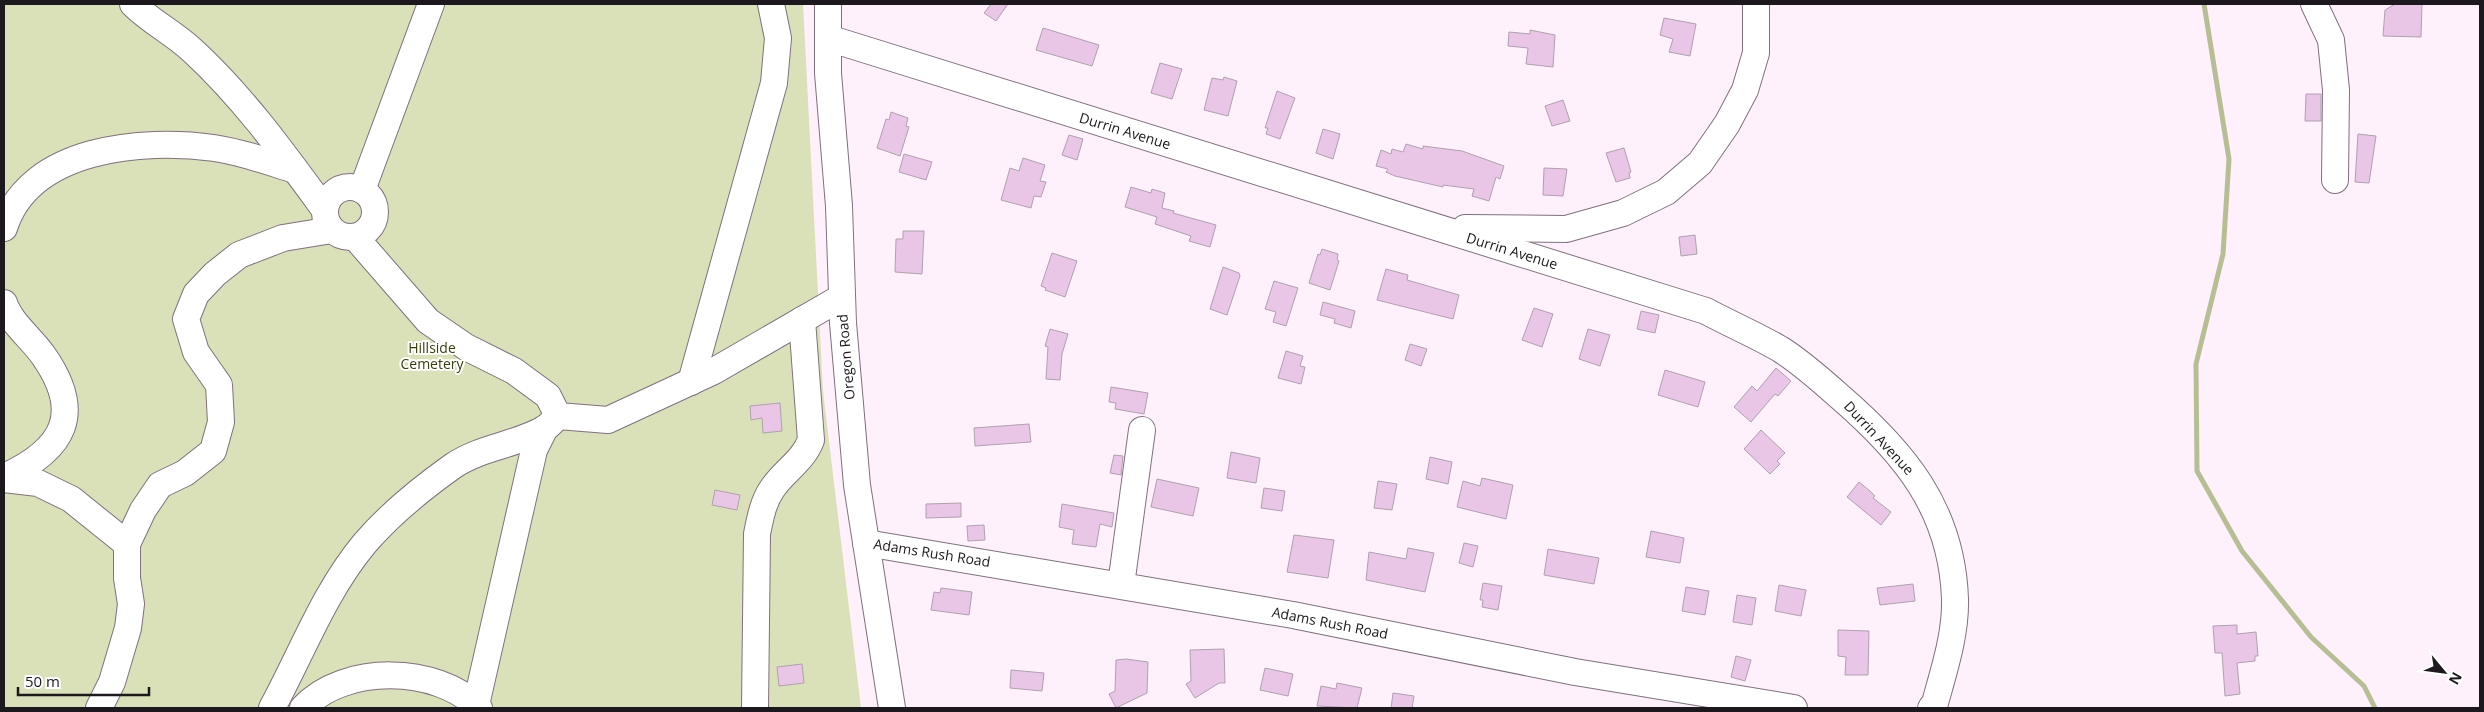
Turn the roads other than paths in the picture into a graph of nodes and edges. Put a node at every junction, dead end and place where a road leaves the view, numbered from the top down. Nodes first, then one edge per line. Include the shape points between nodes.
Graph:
1 (133, 4) edge
2 (431, 4) edge
3 (771, 4) edge
4 (828, 4) edge
5 (1756, 4) edge
6 (2314, 4) edge
7 (828, 38) junction
8 (295, 170) junction
9 (2335, 180) dead end
10 (362, 190) junction
11 (337, 226) junction
12 (1434, 227) junction
13 (4, 228) edge
14 (842, 296) junction
15 (4, 303) edge
16 (802, 320) junction
17 (691, 382) junction
18 (551, 422) junction
19 (1142, 430) dead end
20 (4, 478) edge
21 (866, 543) junction
22 (127, 544) junction
23 (1121, 586) junction
24 (477, 707) edge
25 (99, 708) edge
26 (272, 708) edge
27 (303, 708) edge
28 (756, 708) edge
29 (892, 708) edge
30 (1794, 708) edge
31 (1931, 708) edge

1 - 8 street via 192,50 222,79
2 - 10 street
3 - 17 street via 778,38 774,83
4 - 7 street, Oregon Road
5 - 12 street via 1756,54 1746,90 1700,163 1666,192 1623,213 1566,229
6 - 9 street via 2331,40 2336,90
7 - 12 street, Durrin Avenue
7 - 14 street, Oregon Road
8 - 11 street
8 - 13 street via 216,148 187,145 104,152 74,159 41,176 21,196
10 - 11 street via 354,187 338,190 327,202
10 - 11 street via 372,201 375,216 368,230
11 - 18 street via 428,321 466,347 514,371 548,396
11 - 22 street via 283,238 239,255 196,294 186,319 196,352 219,385 221,422 213,451 185,473 160,485 143,510
12 - 31 street, Durrin Avenue via 1706,311 1781,350 1864,417 1904,461 1927,493 1943,531 1952,567 1955,601 1949,650
14 - 16 street
14 - 21 street, Oregon Road via 857,485
15 - 20 street via 43,355 65,399 65,423 53,442 38,459
16 - 17 street
16 - 28 street via 811,440 806,452 772,489 762,509 757,534
17 - 18 street via 608,420
18 - 24 street via 534,450
18 - 26 street via 455,465 397,511 365,543 337,582 315,621
19 - 23 street
20 - 22 street via 38,483 71,499
21 - 23 street, Adams Rush Road
21 - 29 street, Oregon Road
22 - 25 street via 131,604 128,628 112,682
23 - 30 street, Adams Rush Road via 1575,672
24 - 27 street via 454,691 432,682 409,676 382,676 359,678 333,686

